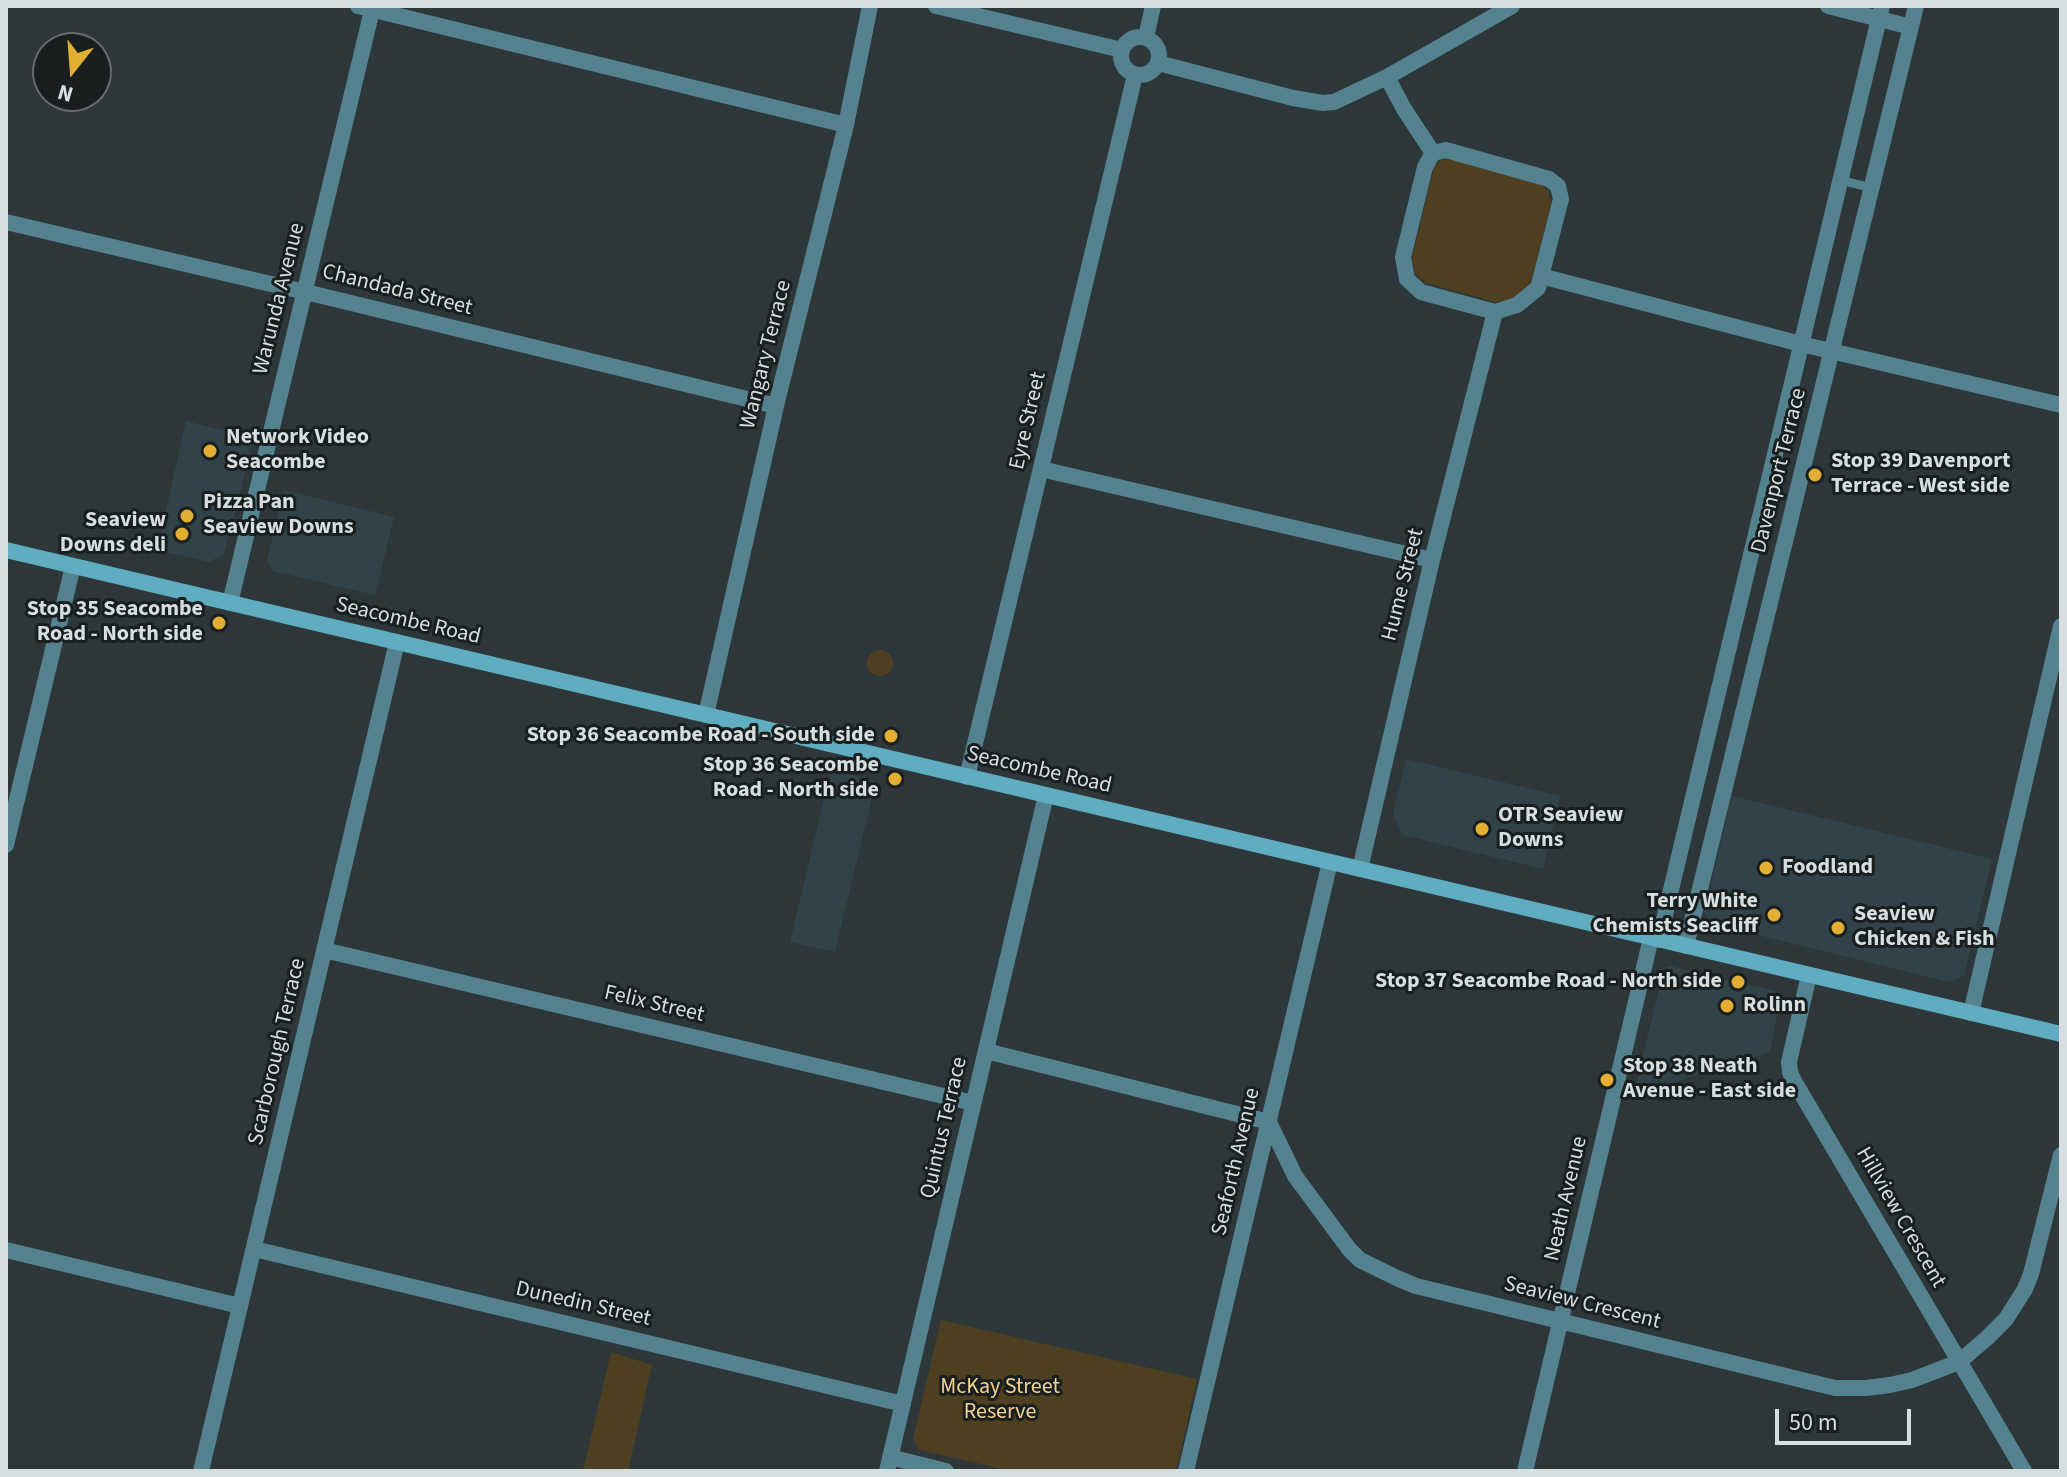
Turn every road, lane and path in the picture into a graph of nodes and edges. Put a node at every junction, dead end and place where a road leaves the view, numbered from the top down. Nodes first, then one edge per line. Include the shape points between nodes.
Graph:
1 (870, 6) edge
2 (936, 6) edge
3 (1153, 6) edge
4 (1512, 6) edge
5 (1828, 6) edge
6 (1916, 6) edge
7 (368, 7) edge
8 (1880, 12) edge
9 (1911, 27) junction
10 (1146, 37) junction
11 (1122, 50) junction
12 (1158, 63) junction
13 (1135, 75) junction
14 (1387, 77) junction
15 (846, 125) junction
16 (1433, 153) junction
17 (1840, 180) junction
18 (1872, 188) junction
19 (6, 222) edge
20 (1541, 276) junction
21 (304, 292) junction
22 (1495, 312) junction
23 (1801, 344) junction
24 (1833, 352) junction
25 (2061, 405) edge
26 (776, 406) junction
27 (1041, 469) junction
28 (6, 550) edge
29 (1432, 560) junction
30 (73, 566) junction
31 (230, 603) junction
32 (2061, 626) edge
33 (397, 642) junction
34 (2043, 705) junction
35 (2061, 709) edge
36 (706, 715) junction
37 (967, 777) junction
38 (1046, 795) junction
39 (6, 845) edge
40 (1330, 862) junction
41 (1360, 869) junction
42 (1655, 939) junction
43 (1686, 946) junction
44 (324, 950) junction
45 (1809, 975) junction
46 (1971, 1013) junction
47 (2061, 1034) edge
48 (986, 1051) junction
49 (973, 1103) junction
50 (1269, 1122) junction
51 (2061, 1155) edge
52 (254, 1249) junction
53 (6, 1250) edge
54 (240, 1306) junction
55 (1561, 1322) junction
56 (1959, 1362) junction
57 (903, 1404) junction
58 (889, 1464) edge
59 (201, 1471) edge
60 (946, 1471) edge
61 (1186, 1471) edge
62 (1525, 1471) edge
63 (2024, 1471) edge

1 - 15 street, Wangary Terrace
2 - 11 street
3 - 10 street
4 - 14 street
5 - 8 street
6 - 9 street, Davenport Terrace
7 - 15 street
7 - 21 street, Warunda Avenue
8 - 9 street
8 - 17 street, Davenport Terrace
9 - 18 street, Davenport Terrace
10 - 11 street via 1131,39
10 - 12 street via 1159,51
11 - 13 street via 1123,65
12 - 13 street via 1149,73
12 - 14 street via 1323,103 1344,99
13 - 27 street, Eyre Street
14 - 16 street
15 - 26 street, Wangary Terrace
16 - 20 street via 1446,150 1558,186 1561,199
16 - 22 street via 1403,257 1407,279 1421,292
17 - 18 lane
17 - 23 street, Davenport Terrace
18 - 24 street, Davenport Terrace
19 - 21 street, Chandada Street
20 - 22 street via 1529,297
20 - 23 street
21 - 26 street, Chandada Street
21 - 31 street, Warunda Avenue
22 - 29 street, Hume Street
23 - 24 street
23 - 42 street, Davenport Terrace
24 - 25 street
24 - 43 street, Davenport Terrace
26 - 36 street, Wangary Terrace
27 - 29 street
27 - 37 street, Eyre Street
28 - 30 main road, Seacombe Road
29 - 41 street, Hume Street
30 - 31 main road, Seacombe Road
30 - 39 street
31 - 33 main road, Seacombe Road
32 - 34 street
33 - 36 main road, Seacombe Road
33 - 44 street, Scarborough Terrace
34 - 35 street
34 - 46 street
36 - 37 main road, Seacombe Road
37 - 38 main road, Seacombe Road
38 - 40 main road, Seacombe Road
38 - 48 street, Quintus Terrace
40 - 41 main road, Seacombe Road
40 - 50 street, Seaforth Avenue
41 - 42 main road, Seacombe Road
42 - 43 main road, Seacombe Road
42 - 55 street, Neath Avenue
43 - 45 main road, Seacombe Road
44 - 49 street, Felix Street
44 - 52 street, Scarborough Terrace
45 - 46 main road, Seacombe Road
45 - 56 street, Hillview Crescent via 1790,1072
46 - 47 main road, Seacombe Road
48 - 49 street, Quintus Terrace
48 - 50 street
49 - 57 street, Quintus Terrace
50 - 55 street, Seaview Crescent via 1295,1176 1360,1260 1416,1286
50 - 61 street, Seaforth Avenue
51 - 56 street, Seaview Crescent via 2025,1289 2006,1319
52 - 54 street, Scarborough Terrace
52 - 57 street, Dunedin Street
53 - 54 street
54 - 59 street, Scarborough Terrace
55 - 56 street, Seaview Crescent via 1835,1388 1890,1385
55 - 62 street, Neath Avenue
56 - 63 street, Hillview Crescent
57 - 58 street, Quintus Terrace
58 - 60 street

